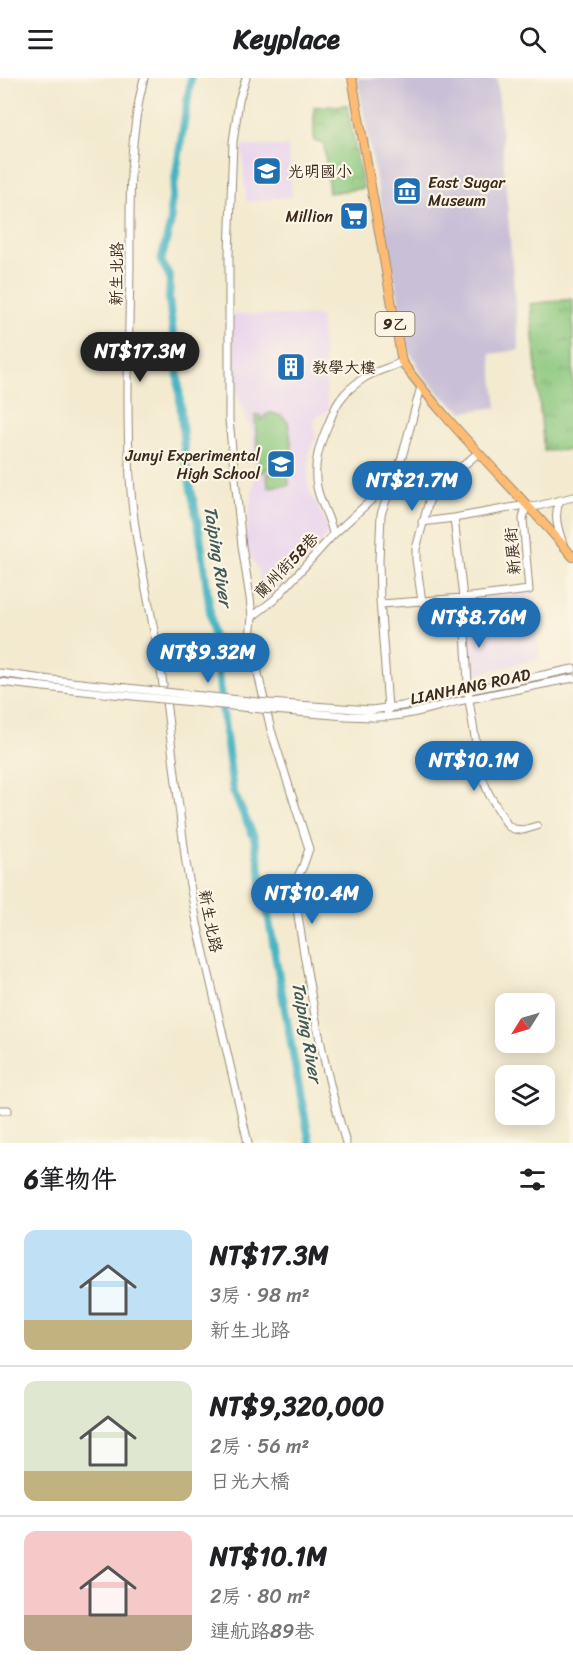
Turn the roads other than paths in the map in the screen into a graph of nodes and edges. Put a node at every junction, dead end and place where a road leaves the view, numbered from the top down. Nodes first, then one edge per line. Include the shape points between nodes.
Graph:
1 (144, 78) edge
2 (246, 78) edge
3 (352, 78) edge
4 (402, 362) junction
5 (421, 387) junction
6 (478, 453) junction
7 (392, 484) junction
8 (573, 497) edge
9 (560, 500) junction
10 (526, 505) junction
11 (454, 518) junction
12 (422, 522) junction
13 (333, 535) junction
14 (564, 547) junction
15 (573, 557) edge
16 (463, 598) junction
17 (422, 602) junction
18 (381, 604) junction
19 (252, 617) junction
20 (573, 669) edge
21 (0, 673) edge
22 (533, 677) junction
23 (573, 678) edge
24 (0, 682) edge
25 (44, 683) junction
26 (163, 685) dead end
27 (534, 686) junction
28 (469, 691) junction
29 (469, 700) junction
30 (166, 701) dead end
31 (388, 708) junction
32 (372, 714) junction
33 (387, 717) junction
34 (537, 826) dead end
35 (248, 1143) edge
36 (346, 1143) edge

1 - 26 street, 新生北路 via 133,142 130,194 130,478 140,563
2 - 19 street via 233,142 229,420
3 - 4 main road, 9乙
4 - 5 main road, 9乙
4 - 13 street via 374,372 345,394 323,435 316,478
5 - 6 main road, 9乙
5 - 7 street
6 - 10 main road, 9乙
6 - 12 street via 441,485 429,501
7 - 13 street, 蘭州街58巷
7 - 18 street via 381,514
8 - 9 street
9 - 10 street via 534,507
9 - 14 street via 556,517
10 - 11 street
10 - 14 main road, 9乙
10 - 16 street, 新展街 via 523,519 530,590
11 - 12 street
11 - 16 street
12 - 17 street via 416,559
13 - 19 street, 蘭州街58巷 via 274,599
14 - 15 main road, 9乙
16 - 17 street, 新展街
16 - 28 street
17 - 18 street, 新展街
18 - 31 street
19 - 36 street via 250,639 261,690 309,849 294,888 324,1056
20 - 22 street, LIANHANG ROAD
21 - 25 street
22 - 27 street
22 - 28 street, LIANHANG ROAD
23 - 27 street, LIANHANG ROAD
24 - 25 street
25 - 32 street, bridge via 261,709
27 - 29 street, LIANHANG ROAD
28 - 29 street
28 - 31 street, LIANHANG ROAD
29 - 33 street, LIANHANG ROAD
29 - 34 street via 481,775 489,794 508,826 523,830
30 - 35 street, 新生北路 via 197,923
31 - 32 street, LIANHANG ROAD
31 - 33 street
32 - 33 street, LIANHANG ROAD

